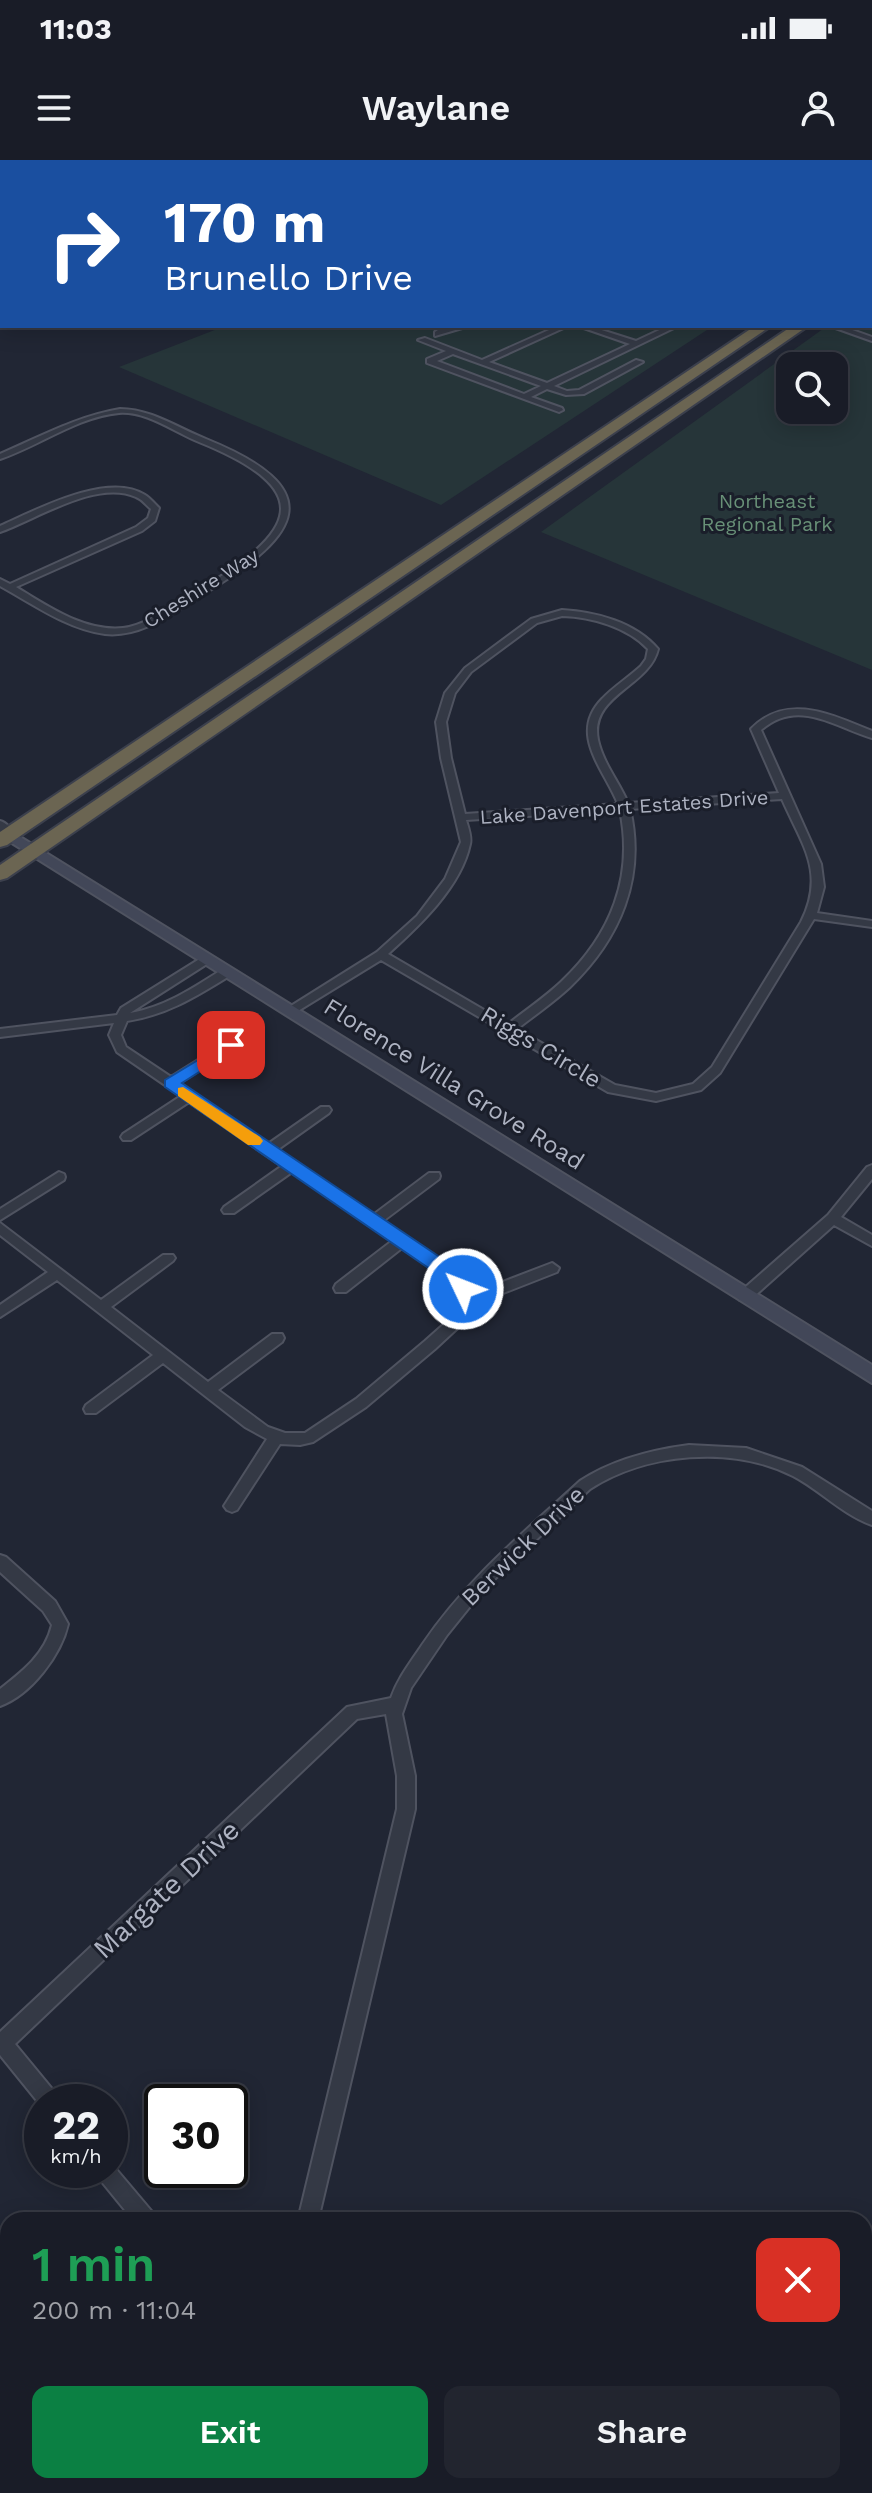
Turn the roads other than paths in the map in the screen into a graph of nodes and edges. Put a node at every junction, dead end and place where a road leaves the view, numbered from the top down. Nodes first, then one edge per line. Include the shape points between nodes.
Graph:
1 (446, 328) edge
2 (458, 328) edge
3 (560, 328) edge
4 (588, 328) edge
5 (670, 328) edge
6 (761, 328) edge
7 (779, 328) edge
8 (798, 328) edge
9 (840, 328) edge
10 (438, 334) junction
11 (872, 339) edge
12 (636, 344) junction
13 (453, 351) junction
14 (483, 362) junction
15 (639, 362) dead end
16 (546, 386) junction
17 (711, 387) junction
18 (524, 397) junction
19 (559, 410) dead end
20 (578, 452) junction
21 (0, 457) edge
22 (0, 529) edge
23 (489, 537) junction
24 (0, 582) edge
25 (10, 587) junction
26 (872, 735) edge
27 (785, 796) junction
28 (624, 807) junction
29 (462, 817) junction
30 (2, 833) edge
31 (34, 851) junction
32 (0, 874) edge
33 (811, 915) junction
34 (872, 924) edge
35 (381, 955) junction
36 (206, 959) junction
37 (227, 972) junction
38 (289, 1011) junction
39 (120, 1017) junction
40 (510, 1028) junction
41 (0, 1033) edge
42 (231, 1045) dead end
43 (170, 1083) junction
44 (189, 1096) junction
45 (325, 1110) dead end
46 (127, 1137) dead end
47 (268, 1150) junction
48 (291, 1166) junction
49 (872, 1170) edge
50 (434, 1176) dead end
51 (59, 1177) dead end
52 (229, 1210) dead end
53 (0, 1215) edge
54 (833, 1218) junction
55 (374, 1221) junction
56 (0, 1228) edge
57 (402, 1241) junction
58 (872, 1241) edge
59 (168, 1258) dead end
60 (552, 1268) dead end
61 (57, 1273) junction
62 (341, 1288) dead end
63 (464, 1296) junction
64 (745, 1296) junction
65 (101, 1307) junction
66 (0, 1312) edge
67 (277, 1338) dead end
68 (163, 1356) junction
69 (872, 1375) edge
70 (207, 1391) junction
71 (91, 1409) dead end
72 (276, 1438) junction
73 (232, 1506) dead end
74 (872, 1519) edge
75 (0, 1562) edge
76 (0, 1699) edge
77 (396, 1705) junction
78 (35, 2084) edge
79 (120, 2188) edge
80 (139, 2212) edge
81 (310, 2212) edge

1 - 10 street
2 - 10 street
3 - 14 street
4 - 12 street
5 - 12 street
6 - 20 highway
7 - 17 highway via 714,378
8 - 17 highway
9 - 11 street
10 - 13 street via 422,340
12 - 16 street
13 - 14 street
13 - 18 street via 430,361
14 - 16 street
15 - 16 street via 581,392
16 - 18 street
17 - 23 highway
18 - 19 street
20 - 23 highway via 489,524 484,532
20 - 30 highway
21 - 25 street, Cheshire Way via 122,411 139,413 243,458 269,475 285,504 277,535 248,561 128,631 92,630
22 - 25 street via 98,492 139,495 155,508 152,519 139,529
23 - 31 highway
24 - 25 street, Cheshire Way
26 - 27 street, Riggs Circle via 817,713 790,710 767,716 756,729
27 - 28 street, Lake Davenport Estates Drive
27 - 33 street, Riggs Circle via 819,874
28 - 29 street, Lake Davenport Estates Drive
28 - 29 street, Lake Davenport Estates Drive via 592,724 603,702 650,662 653,649 627,629 593,616 562,613 534,621 457,682 443,712 442,730
28 - 40 street via 631,864 627,888 605,939 571,979
29 - 35 street, Lake Davenport Estates Drive via 466,842 450,879 421,918
30 - 31 street, Florence Villa Grove Road
31 - 32 highway
31 - 36 street, Florence Villa Grove Road
33 - 34 street
33 - 40 street, Riggs Circle via 716,1070 697,1087 656,1097 612,1089
35 - 38 street, Lake Davenport Estates Drive
35 - 40 street, Riggs Circle
36 - 37 street, Florence Villa Grove Road
36 - 39 street
37 - 38 street, Florence Villa Grove Road
37 - 39 street via 171,1006
38 - 64 street, Florence Villa Grove Road
39 - 41 street
39 - 43 street via 115,1035 121,1049
42 - 43 street
43 - 44 street
44 - 46 street
44 - 47 street
45 - 47 street
47 - 48 street
48 - 52 street
48 - 55 street
49 - 54 street
50 - 55 street
51 - 53 street
54 - 58 street
54 - 64 street
55 - 57 street
56 - 61 street
57 - 62 street
57 - 63 street via 453,1276
59 - 65 street
60 - 63 street via 488,1293
61 - 65 street
61 - 66 street
63 - 72 street via 452,1326 327,1428 298,1440
64 - 69 street, Florence Villa Grove Road
65 - 68 street
67 - 70 street
68 - 70 street
68 - 71 street
70 - 72 street
72 - 73 street
74 - 77 street, Berwick Drive via 797,1471 746,1454 689,1451 628,1462 585,1485 478,1584 418,1662
75 - 76 street via 49,1606 60,1624 58,1641 39,1667
77 - 78 street, Margate Drive via 353,1712 2,2043
77 - 81 street via 406,1809
79 - 80 street

